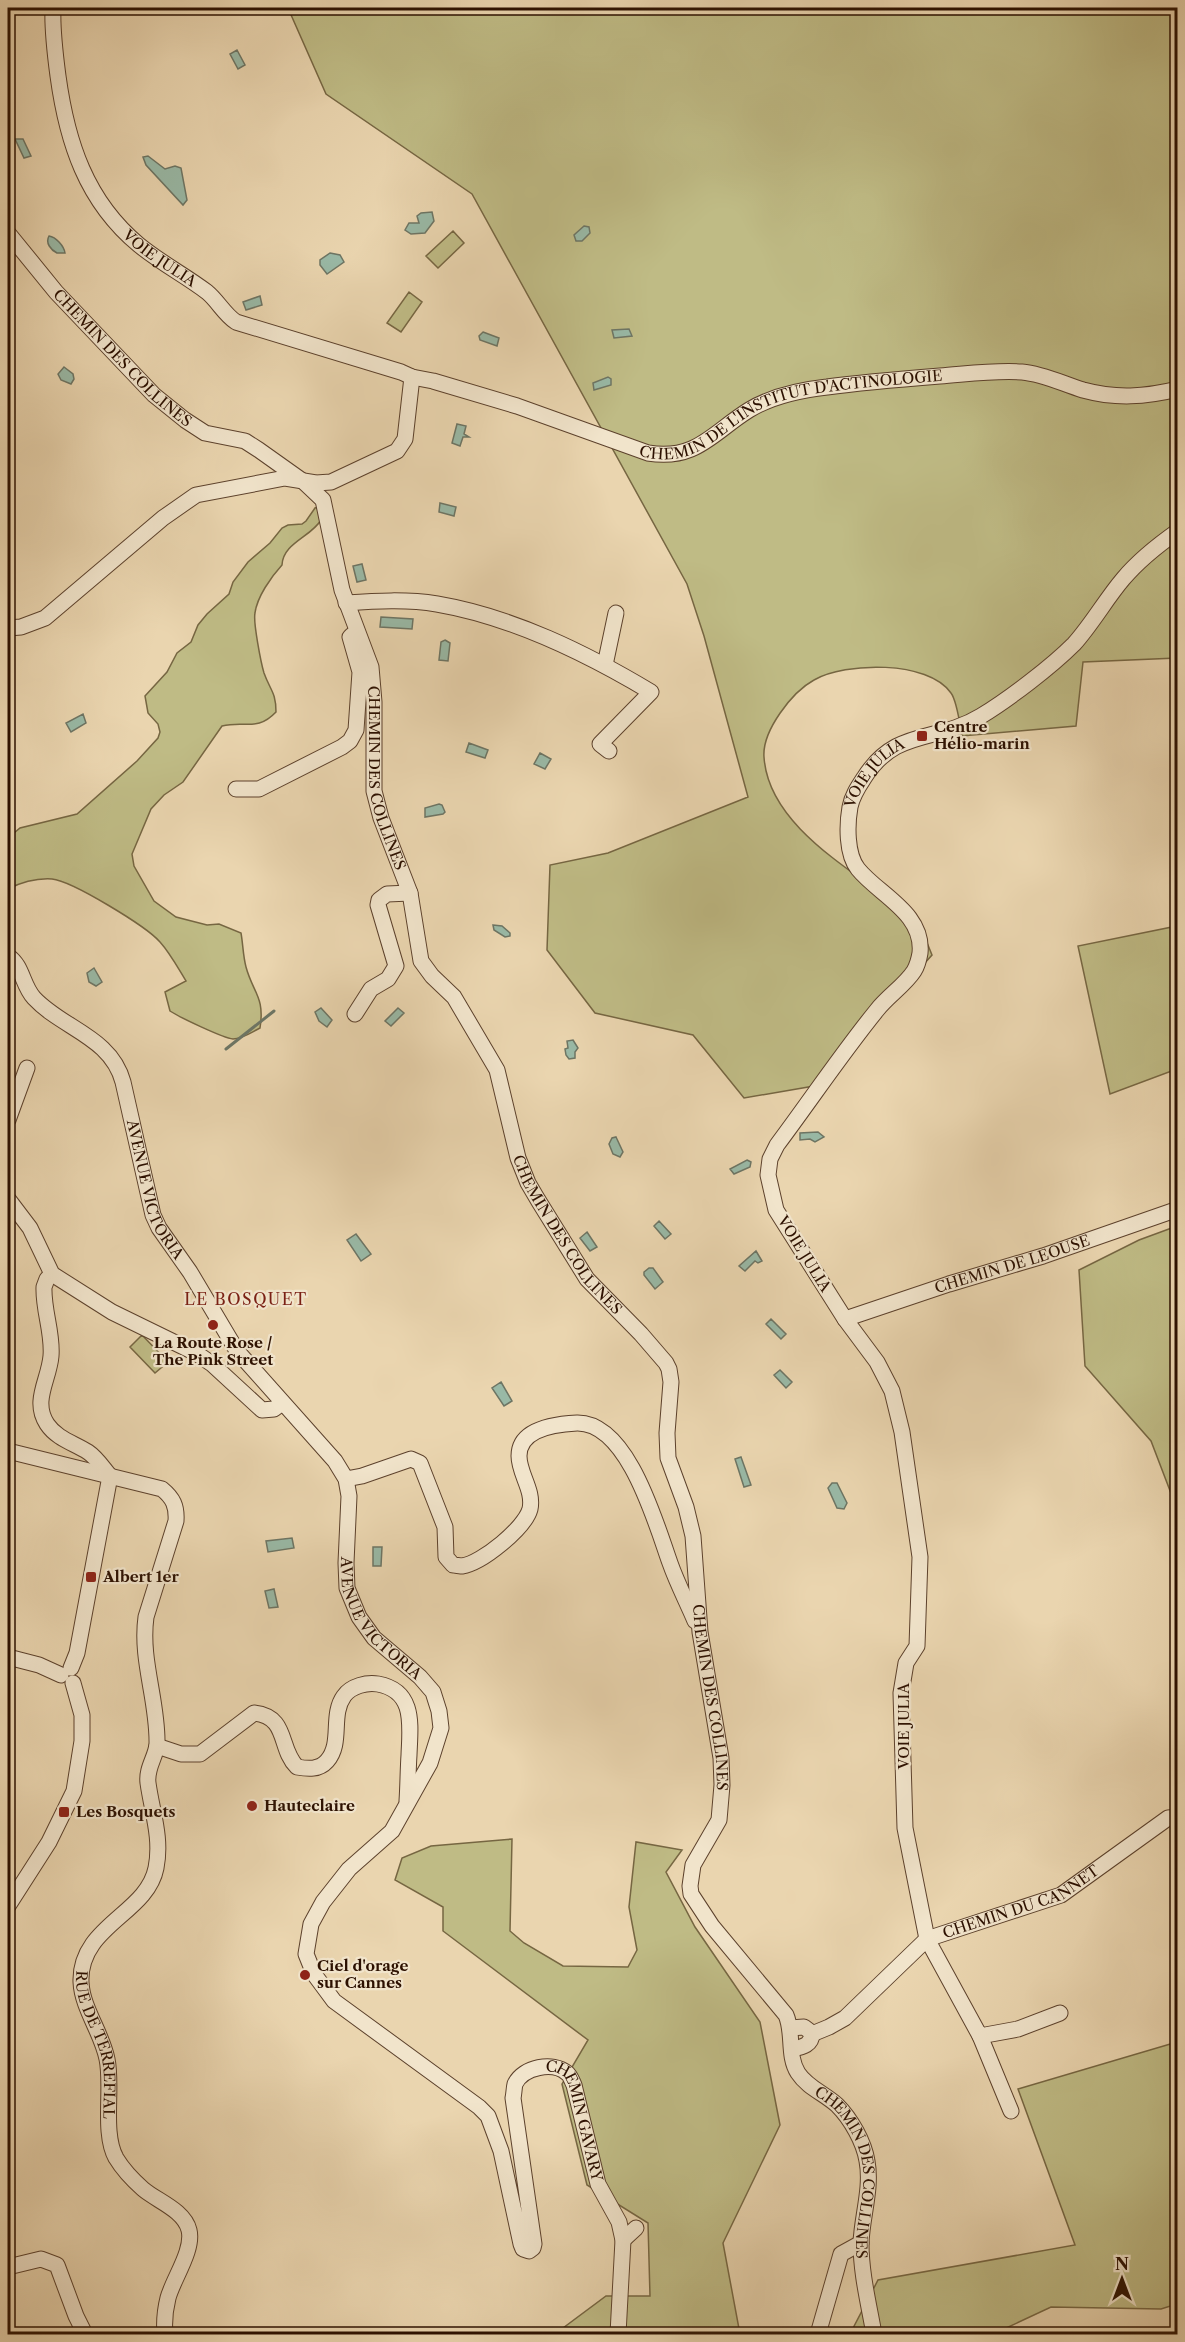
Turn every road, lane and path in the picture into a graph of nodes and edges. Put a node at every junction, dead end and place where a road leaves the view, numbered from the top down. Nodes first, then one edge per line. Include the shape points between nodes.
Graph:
1 (53, 8) edge
2 (8, 232) edge
3 (412, 377) junction
4 (1178, 389) edge
5 (304, 482) junction
6 (1178, 531) edge
7 (346, 603) junction
8 (616, 613) dead end
9 (8, 628) edge
10 (357, 631) junction
11 (605, 665) junction
12 (609, 751) dead end
13 (236, 789) dead end
14 (410, 893) junction
15 (8, 956) edge
16 (355, 1014) dead end
17 (27, 1068) dead end
18 (8, 1120) edge
19 (8, 1199) edge
20 (1178, 1209) edge
21 (52, 1274) junction
22 (845, 1319) junction
23 (282, 1403) junction
24 (8, 1451) edge
25 (110, 1476) junction
26 (346, 1479) junction
27 (700, 1632) junction
28 (8, 1657) edge
29 (68, 1675) junction
30 (157, 1746) junction
31 (407, 1807) junction
32 (1178, 1817) edge
33 (8, 1906) edge
34 (927, 1939) junction
35 (1060, 2013) dead end
36 (790, 2028) junction
37 (812, 2034) junction
38 (980, 2036) junction
39 (792, 2049) junction
40 (1011, 2111) dead end
41 (636, 2228) dead end
42 (623, 2240) junction
43 (861, 2243) junction
44 (529, 2251) joint
45 (8, 2267) edge
46 (85, 2334) edge
47 (165, 2334) edge
48 (618, 2334) edge
49 (818, 2334) edge
50 (874, 2334) edge

1 - 3 street, VOIE JULIA via 62,104 74,153 86,180 119,225 140,246 210,294 236,322
2 - 5 street, CHEMIN DES COLLINES via 56,292 154,395 195,428 212,436 245,441
3 - 4 street, CHEMIN DE L'INSTITUT D'ACTINOLOGIE via 517,406 662,455 692,450 772,399 827,386 1022,372 1107,395 1130,397
3 - 5 street via 405,439 397,451 332,482
5 - 7 street, CHEMIN DES COLLINES via 323,500
5 - 9 street via 275,479 196,495 163,518 45,618
6 - 22 street, VOIE JULIA via 1156,546 1124,578 1074,644 979,718 893,747 871,767 853,797 851,856 857,868 907,914 919,943 918,960 915,970 877,1010 777,1145 768,1175 776,1210
7 - 10 street, CHEMIN DES COLLINES
7 - 11 street via 435,603 532,632
8 - 11 street
10 - 13 street via 350,637 360,672 356,730 350,741 258,789
10 - 14 street, CHEMIN DES COLLINES via 374,677 376,802
11 - 12 street via 651,692 600,744
14 - 16 street via 387,894 379,900 396,966 388,979 371,989
14 - 27 street, CHEMIN DES COLLINES via 421,961 454,997 497,1070 518,1158 528,1183 587,1279 669,1369 668,1458 693,1536
15 - 23 street, AVENUE VICTORIA via 18,965 36,1000 98,1044 116,1063 159,1228 237,1351
17 - 18 street
19 - 21 street via 30,1228
20 - 22 street, CHEMIN DE LEOUSE
21 - 23 street via 112,1312 196,1353 262,1410 274,1409
21 - 25 street via 44,1287 51,1358 40,1409 54,1433 89,1452
22 - 34 street, VOIE JULIA via 892,1392 902,1432 920,1557 917,1646 906,1663 901,1693 905,1828
23 - 26 street, AVENUE VICTORIA via 335,1461
24 - 25 street
25 - 29 street via 77,1653
25 - 30 street via 162,1489 172,1497 177,1510 144,1631
26 - 27 street via 411,1459 420,1463 444,1527 447,1557 453,1565 462,1566 503,1543 530,1510 531,1497 519,1456 529,1436 559,1424 587,1423 613,1439 645,1491 670,1565
26 - 31 street, AVENUE VICTORIA via 347,1588 358,1617 374,1638 434,1692 440,1711 437,1745
27 - 36 street, CHEMIN DES COLLINES via 718,1736 722,1785 719,1820 693,1865 691,1894 712,1926 783,2011
28 - 29 street
29 - 33 street via 82,1714 74,1791 49,1842
30 - 31 street via 181,1754 200,1754 254,1713 266,1714 277,1723 291,1761 297,1767 317,1768 334,1750 339,1708 345,1695 356,1687 373,1683 386,1686 399,1693 411,1726
30 - 47 street, RUE DE TERREFIAL via 147,1781 157,1824 156,1871 148,1888 99,1934 82,1967 81,1984 107,2057 108,2114 116,2157 142,2188 187,2222 190,2233 190,2243 168,2298
31 - 44 street, AVENUE VICTORIA via 392,1831 349,1869 323,1902 311,1924 306,1954 327,1995 488,2116 501,2151 521,2244
32 - 34 street, CHEMIN DU CANNET via 1168,1818 1061,1895
34 - 37 street, CHEMIN DU CANNET via 844,2018
34 - 38 street, VOIE JULIA
35 - 38 street via 1018,2029
36 - 37 street via 804,2027
36 - 39 street, CHEMIN DES COLLINES
37 - 39 street, CHEMIN DU CANNET via 806,2045
38 - 40 street, VOIE JULIA
39 - 43 street, CHEMIN DES COLLINES via 798,2074 837,2105 864,2148 868,2176
41 - 42 street
42 - 44 street, CHEMIN GAVARY via 619,2222 598,2184 568,2073 558,2067 533,2068 515,2084 513,2098 534,2244
42 - 48 street, CHEMIN GAVARY
43 - 49 street via 841,2254
43 - 50 street, CHEMIN DES COLLINES
45 - 46 street via 41,2259 57,2265

